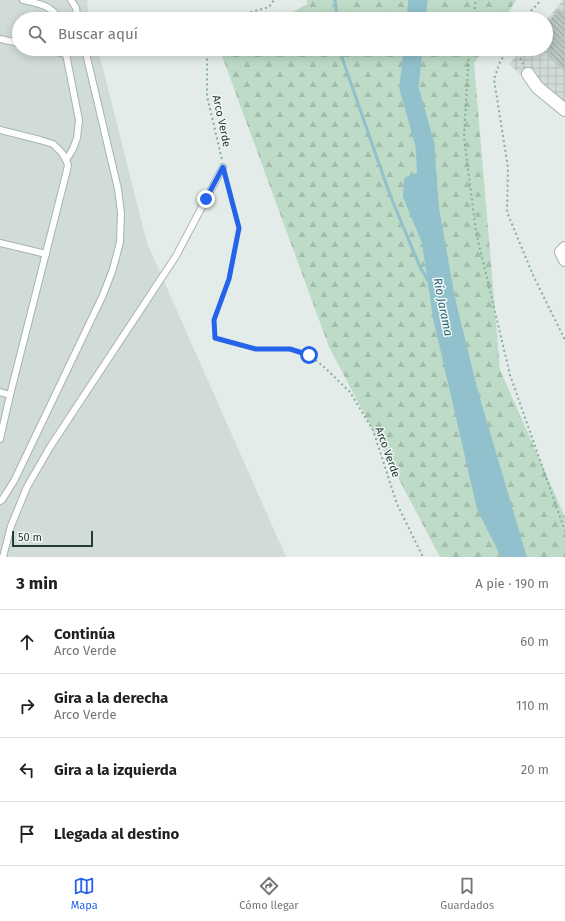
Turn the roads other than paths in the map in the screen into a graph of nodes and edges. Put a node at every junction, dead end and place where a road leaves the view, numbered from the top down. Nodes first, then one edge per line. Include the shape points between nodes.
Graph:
1 (24, 0) edge
2 (71, 0) edge
3 (55, 12) edge
4 (77, 12) edge
5 (0, 39) edge
6 (12, 42) edge
7 (67, 56) edge
8 (87, 56) edge
9 (528, 74) road end
10 (565, 110) edge
11 (0, 130) edge
12 (66, 160) junction
13 (223, 167) road end
14 (0, 243) edge
15 (565, 248) edge
16 (46, 254) junction
17 (565, 260) edge
18 (0, 392) edge
19 (10, 395) junction
20 (0, 439) edge
21 (0, 501) edge
22 (2, 554) edge

1 - 3 lane via 44,5
2 - 4 lane
5 - 6 lane
7 - 12 lane via 79,120 77,138
8 - 21 lane via 118,189 120,242 103,295 14,481
9 - 10 street via 537,86
11 - 12 lane via 53,144
12 - 16 lane via 68,165
13 - 22 lane via 176,256 46,453 10,526
14 - 16 lane
15 - 17 street via 561,252
16 - 19 lane
18 - 19 lane
19 - 20 lane

